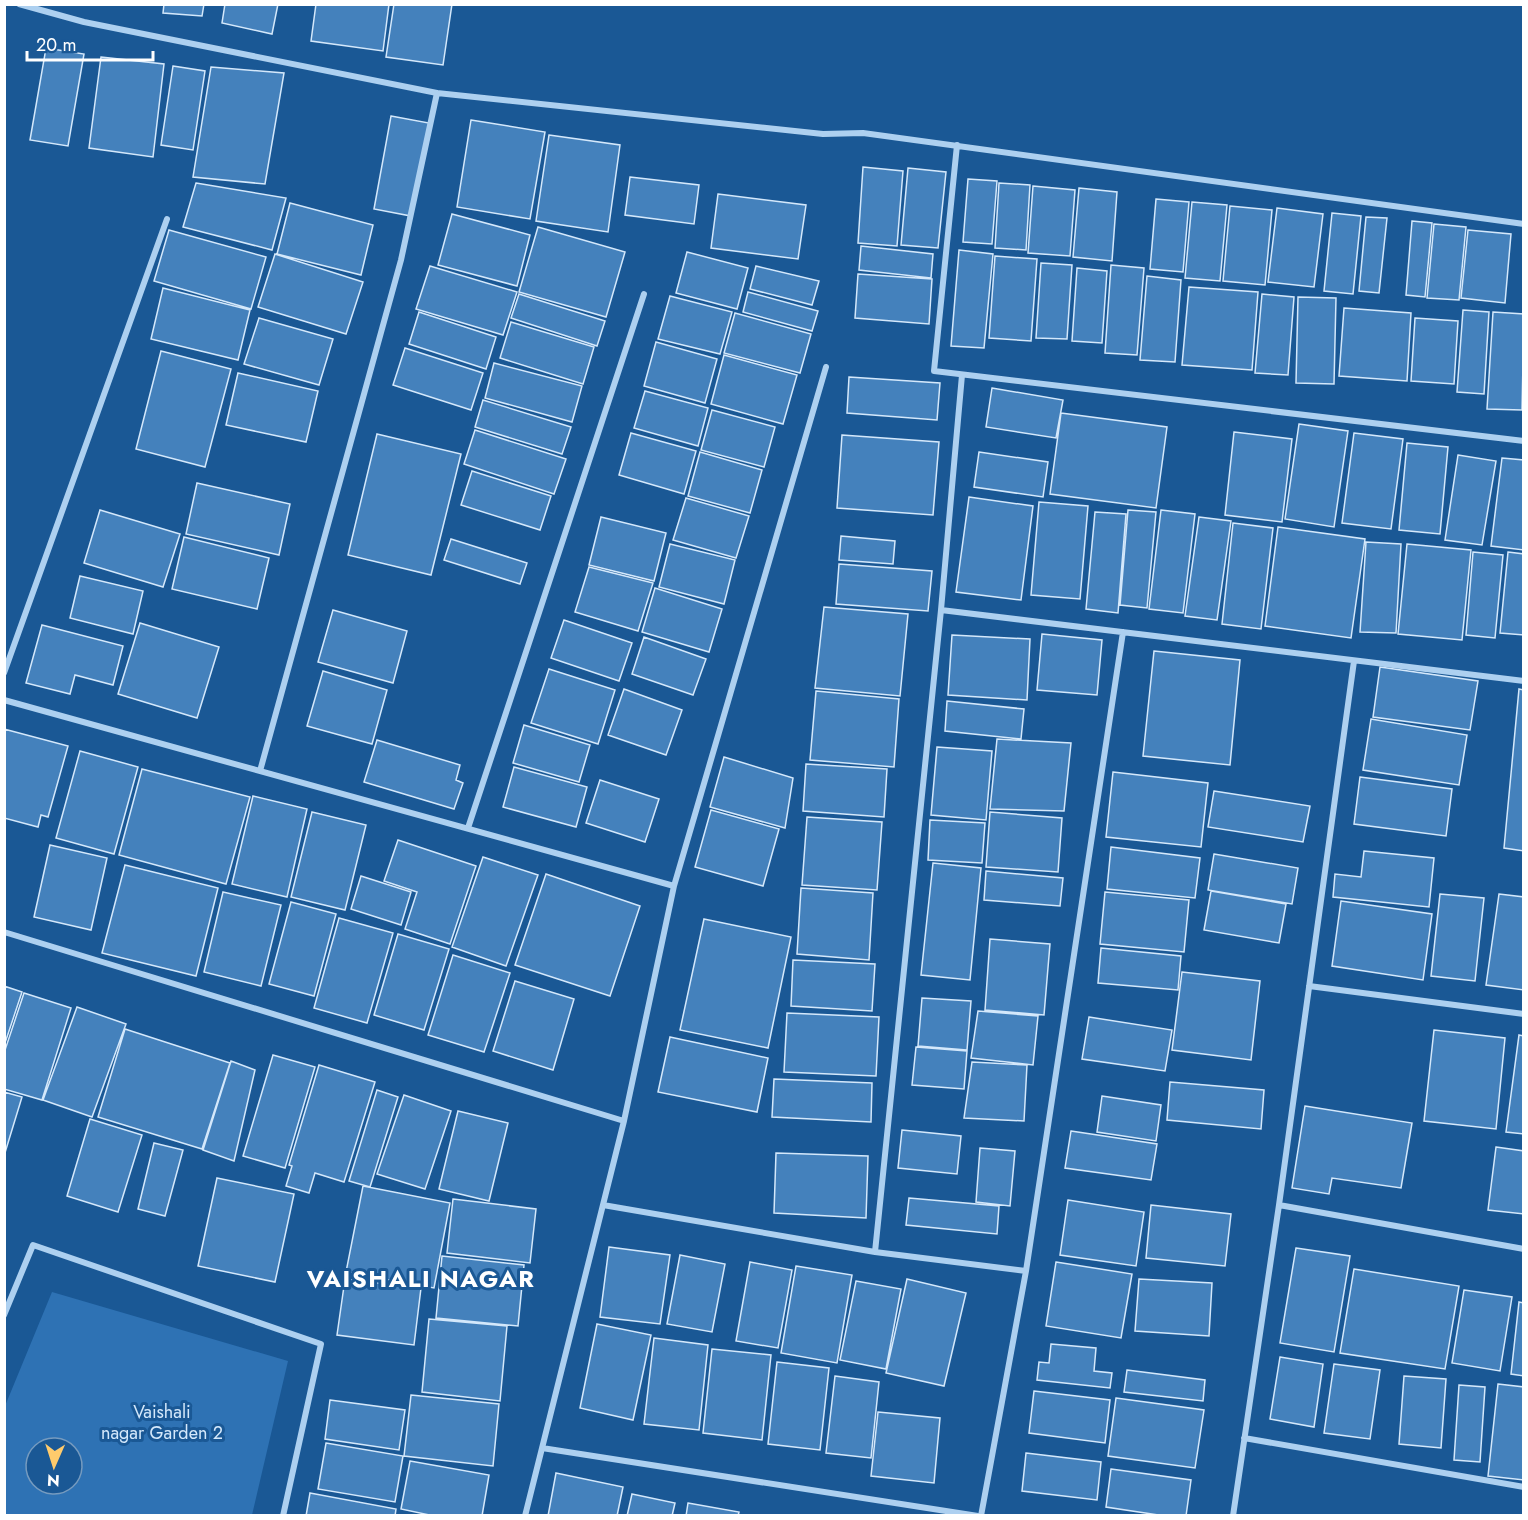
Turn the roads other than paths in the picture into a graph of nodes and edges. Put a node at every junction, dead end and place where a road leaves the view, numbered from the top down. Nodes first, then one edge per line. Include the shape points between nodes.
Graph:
1 (19, 4) edge
2 (437, 93) junction
3 (957, 145) junction
4 (167, 219) dead end
5 (1524, 224) edge
6 (644, 294) dead end
7 (826, 367) dead end
8 (962, 375) junction
9 (1524, 441) edge
10 (941, 610) junction
11 (1123, 632) junction
12 (1354, 660) junction
13 (4, 673) edge
14 (1524, 681) edge
15 (4, 700) edge
16 (260, 771) junction
17 (468, 828) junction
18 (674, 886) junction
19 (4, 932) edge
20 (1309, 986) junction
21 (1524, 1014) edge
22 (624, 1121) junction
23 (603, 1204) junction
24 (1279, 1205) junction
25 (1524, 1248) edge
26 (875, 1252) junction
27 (1026, 1271) junction
28 (4, 1315) edge
29 (1244, 1438) junction
30 (542, 1448) junction
31 (1524, 1487) edge
32 (283, 1515) edge
33 (525, 1515) edge
34 (980, 1515) edge
35 (1233, 1515) edge

1 - 2 street via 84,22
2 - 3 street
2 - 16 street via 401,260
3 - 5 street
3 - 8 street via 934,371
4 - 13 street
6 - 17 street
7 - 18 street
8 - 9 street
8 - 10 street
10 - 11 street
10 - 26 street
11 - 12 street
11 - 27 street
12 - 14 street
12 - 20 street
15 - 16 street
16 - 17 street
17 - 18 street
18 - 22 street
19 - 22 street
20 - 21 street
20 - 24 street
22 - 23 street
23 - 26 street
23 - 30 street
24 - 25 street
24 - 29 street
26 - 27 street
27 - 34 street
28 - 32 street via 33,1245 321,1344
29 - 31 street
29 - 35 street
30 - 33 street
30 - 34 street

